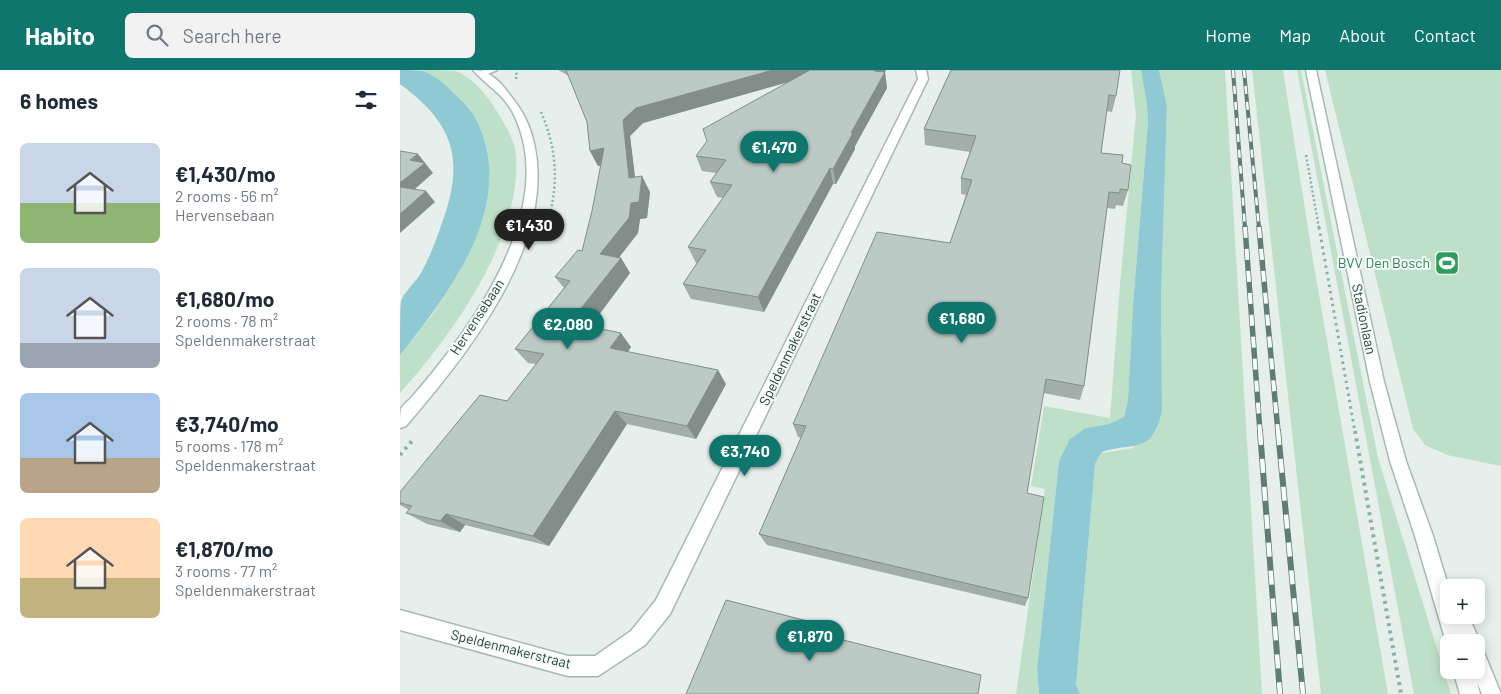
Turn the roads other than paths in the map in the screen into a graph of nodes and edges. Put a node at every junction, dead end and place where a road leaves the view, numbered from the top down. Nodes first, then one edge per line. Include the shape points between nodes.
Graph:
1 (921, 70) edge
2 (1311, 70) edge
3 (485, 71) edge
4 (400, 421) edge
5 (1424, 536) junction
6 (1443, 579) edge
7 (400, 620) edge
8 (1453, 634) edge
9 (1485, 678) edge
10 (1465, 679) edge
11 (1470, 694) edge
12 (1492, 694) edge

1 - 7 street, Speldenmakerstraat via 923,79 664,608 638,638 598,666 568,666
2 - 5 street, Stadionlaan via 1377,382 1398,461
3 - 4 street, Hervensebaan via 513,104 528,134 532,163 529,205 510,265 488,303 463,342
5 - 6 street, Stadionlaan
5 - 8 street, Stadionlaan
9 - 12 street
10 - 11 street

